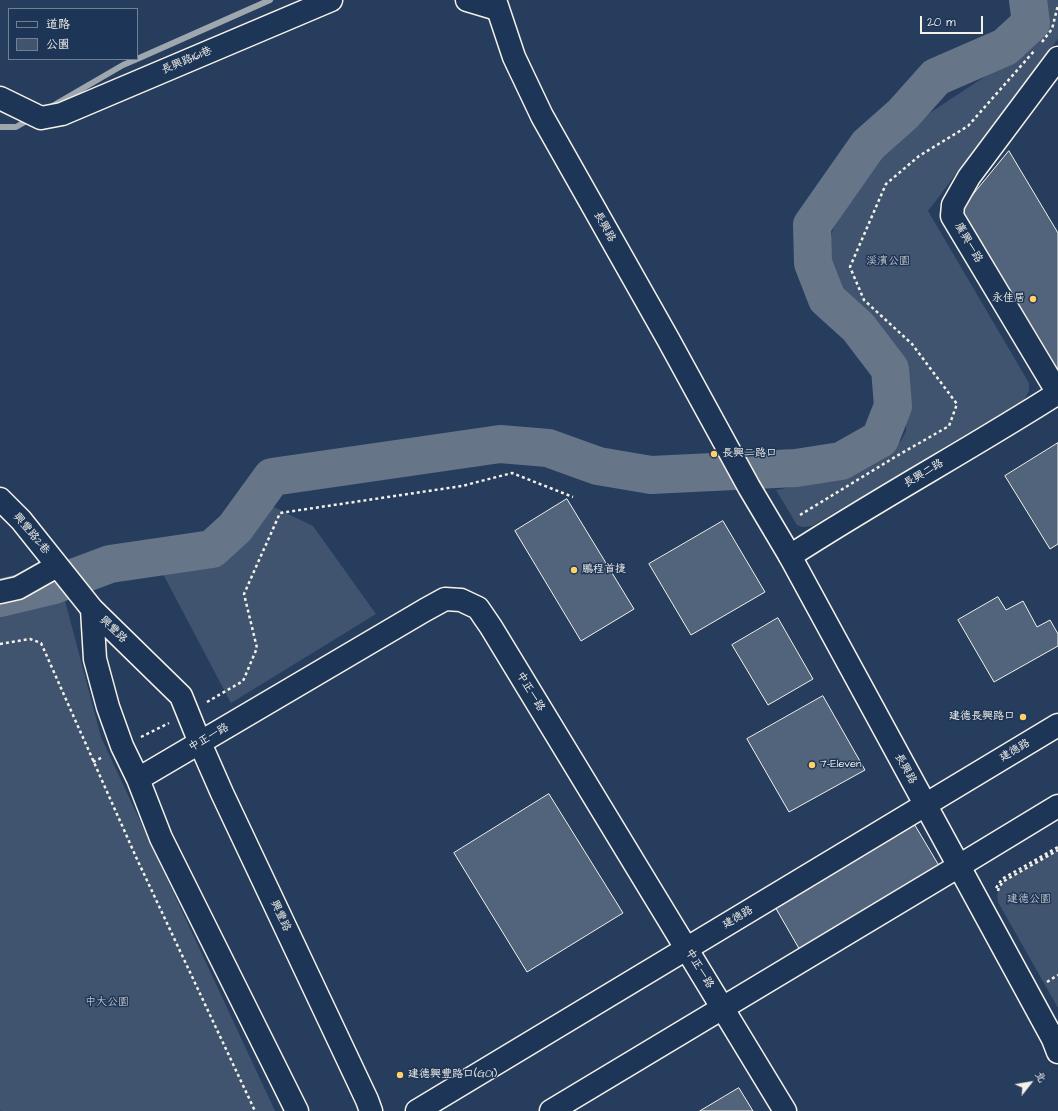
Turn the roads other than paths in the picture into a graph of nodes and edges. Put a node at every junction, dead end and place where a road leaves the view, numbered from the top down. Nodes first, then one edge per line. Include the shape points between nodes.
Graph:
1 (331, 0) edge
2 (467, 0) edge
3 (496, 4) edge
4 (1058, 58) edge
5 (4, 100) edge
6 (1058, 393) edge
7 (0, 499) edge
8 (790, 556) junction
9 (59, 568) junction
10 (0, 592) edge
11 (92, 609) junction
12 (1058, 725) edge
13 (200, 744) junction
14 (138, 779) junction
15 (925, 805) junction
16 (1058, 806) edge
17 (959, 866) junction
18 (686, 949) junction
19 (722, 1008) junction
20 (1058, 1052) edge
21 (297, 1111) edge
22 (371, 1111) edge
23 (417, 1111) edge
24 (551, 1111) edge
25 (785, 1111) edge

1 - 5 street, 長興路161巷 via 62,114 41,118
2 - 3 street
3 - 8 street, 長興路 via 514,57 542,116
4 - 6 street, 廣興一路 via 969,177 953,205 952,216
6 - 8 street, 長興二路
7 - 9 street, 興豐路2巷 via 21,520
8 - 15 street, 長興路
9 - 10 street via 18,588
9 - 11 street, 興豐路2巷
11 - 13 street, 興豐路 via 180,696
11 - 14 street, 興豐路 via 95,659 108,707 122,746
12 - 15 street, 建德路
13 - 14 street, 中正一路
13 - 18 street, 中正一路 via 425,610 445,600 461,600 478,608 491,627
13 - 22 street, 興豐路
14 - 21 street, 興豐路 via 162,838
15 - 17 street, 長興路
15 - 18 street, 建德路
16 - 17 street
17 - 19 street
17 - 20 street, 長興路
18 - 19 street, 中正一路
18 - 23 street, 建德路
19 - 24 street
19 - 25 street, 中正一路

